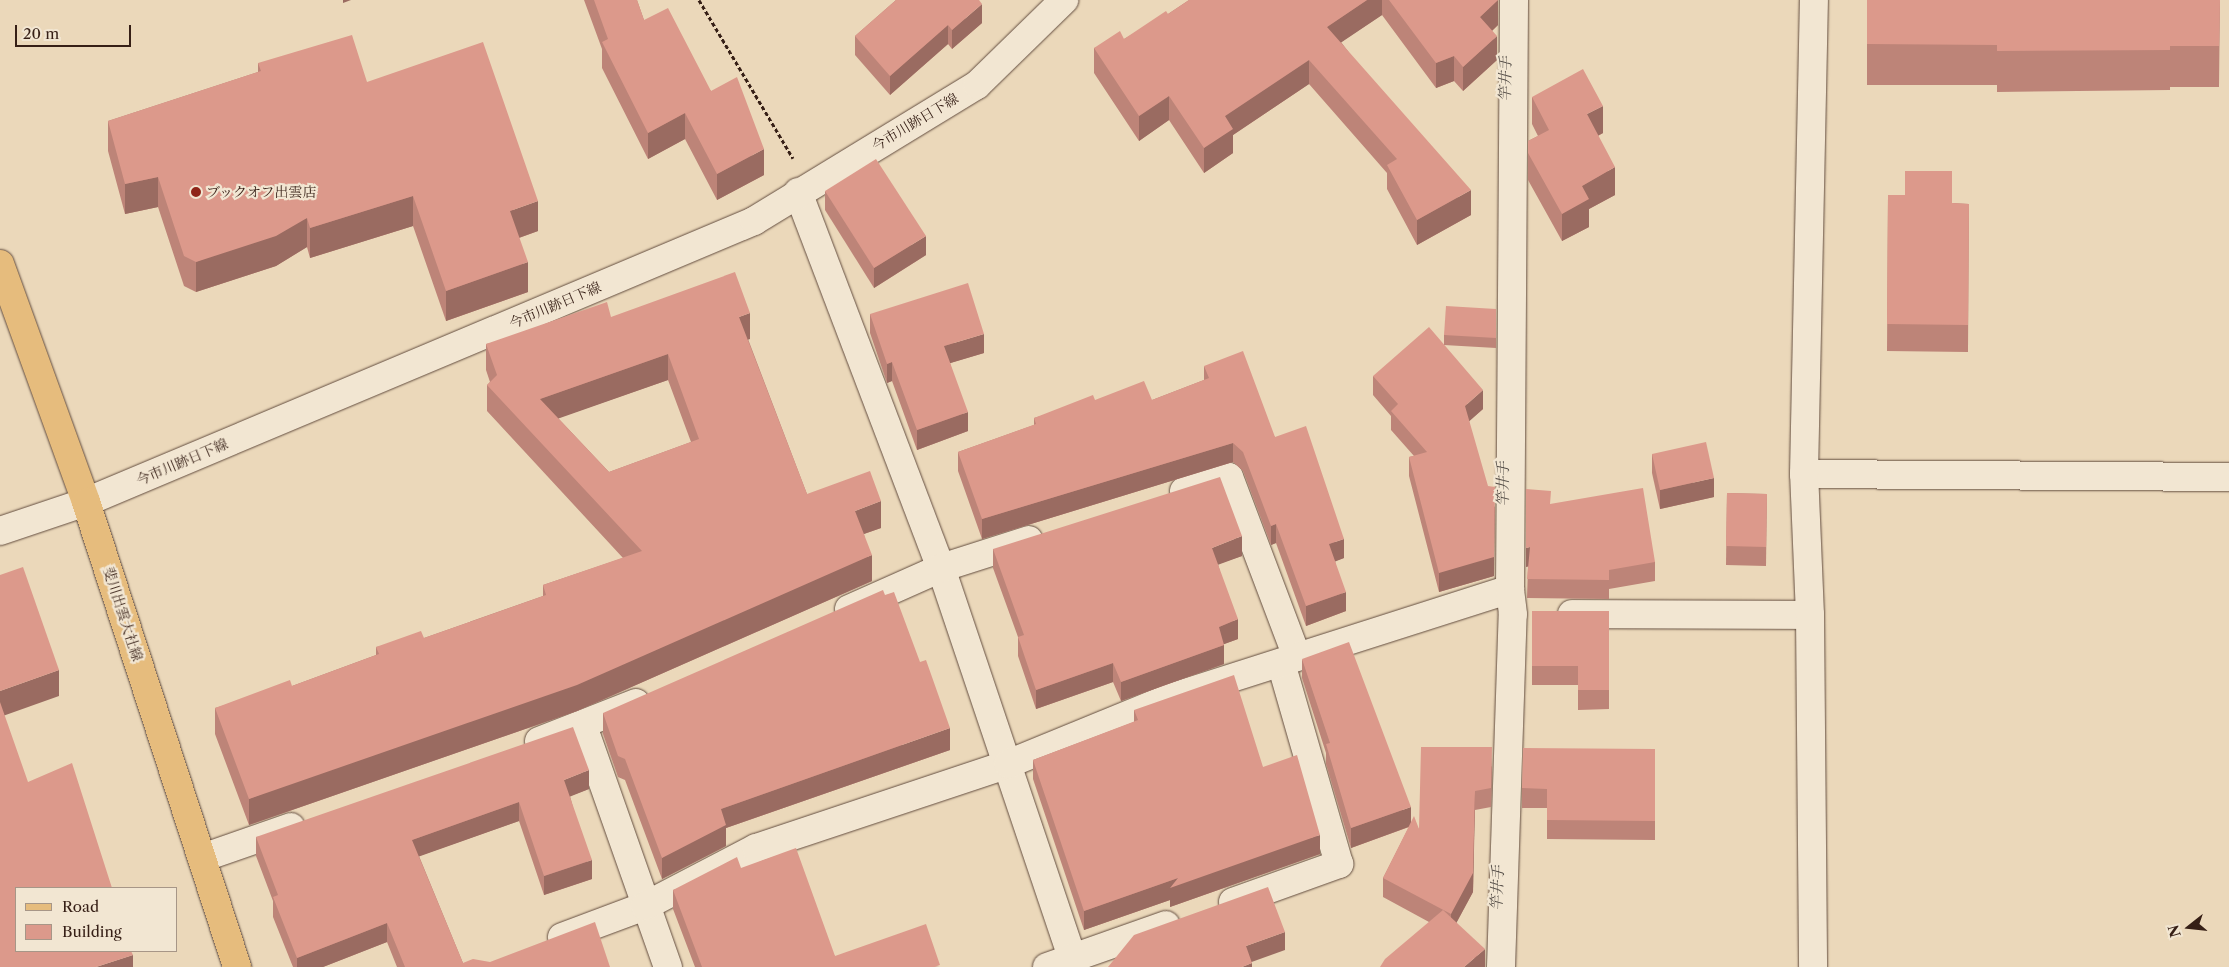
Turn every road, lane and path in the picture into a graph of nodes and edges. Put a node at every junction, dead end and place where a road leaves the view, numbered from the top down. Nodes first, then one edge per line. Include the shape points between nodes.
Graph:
1 (699, 0) edge
2 (1064, 0) edge
3 (1514, 0) edge
4 (1814, 0) edge
5 (804, 188) junction
6 (0, 264) edge
7 (1804, 474) junction
8 (2229, 477) edge
9 (1164, 498) edge
10 (86, 502) junction
11 (0, 531) edge
12 (1052, 533) edge
13 (941, 568) junction
14 (1511, 602) junction
15 (1810, 616) junction
16 (825, 619) edge
17 (1289, 660) junction
18 (655, 694) edge
19 (584, 726) junction
20 (518, 748) edge
21 (1008, 764) junction
22 (314, 819) edge
23 (202, 858) junction
24 (645, 906) junction
25 (538, 946) edge
26 (1065, 964) edge
27 (237, 967) edge
28 (668, 967) edge
29 (1501, 967) edge
30 (1813, 967) edge

1 - 5 path
2 - 5 street, 今市川跡日下線 via 977,85
3 - 14 street
4 - 7 street
5 - 10 street, 今市川跡日下線 via 754,221
5 - 13 street
6 - 10 main road, 斐川出雲大社線
7 - 8 street
7 - 15 street
9 - 17 street via 1229,477
10 - 11 street, 今市川跡日下線
10 - 23 main road, 斐川出雲大社線
12 - 13 street
13 - 16 street
13 - 21 street
14 - 15 street
14 - 17 street
14 - 29 street
15 - 30 street
17 - 21 street via 1169,698
17 - 26 street via 1339,864
18 - 19 street
19 - 20 street
19 - 24 street
21 - 24 street via 756,848
21 - 26 street
22 - 23 street
23 - 27 main road, 斐川出雲大社線
24 - 25 street
24 - 28 street

